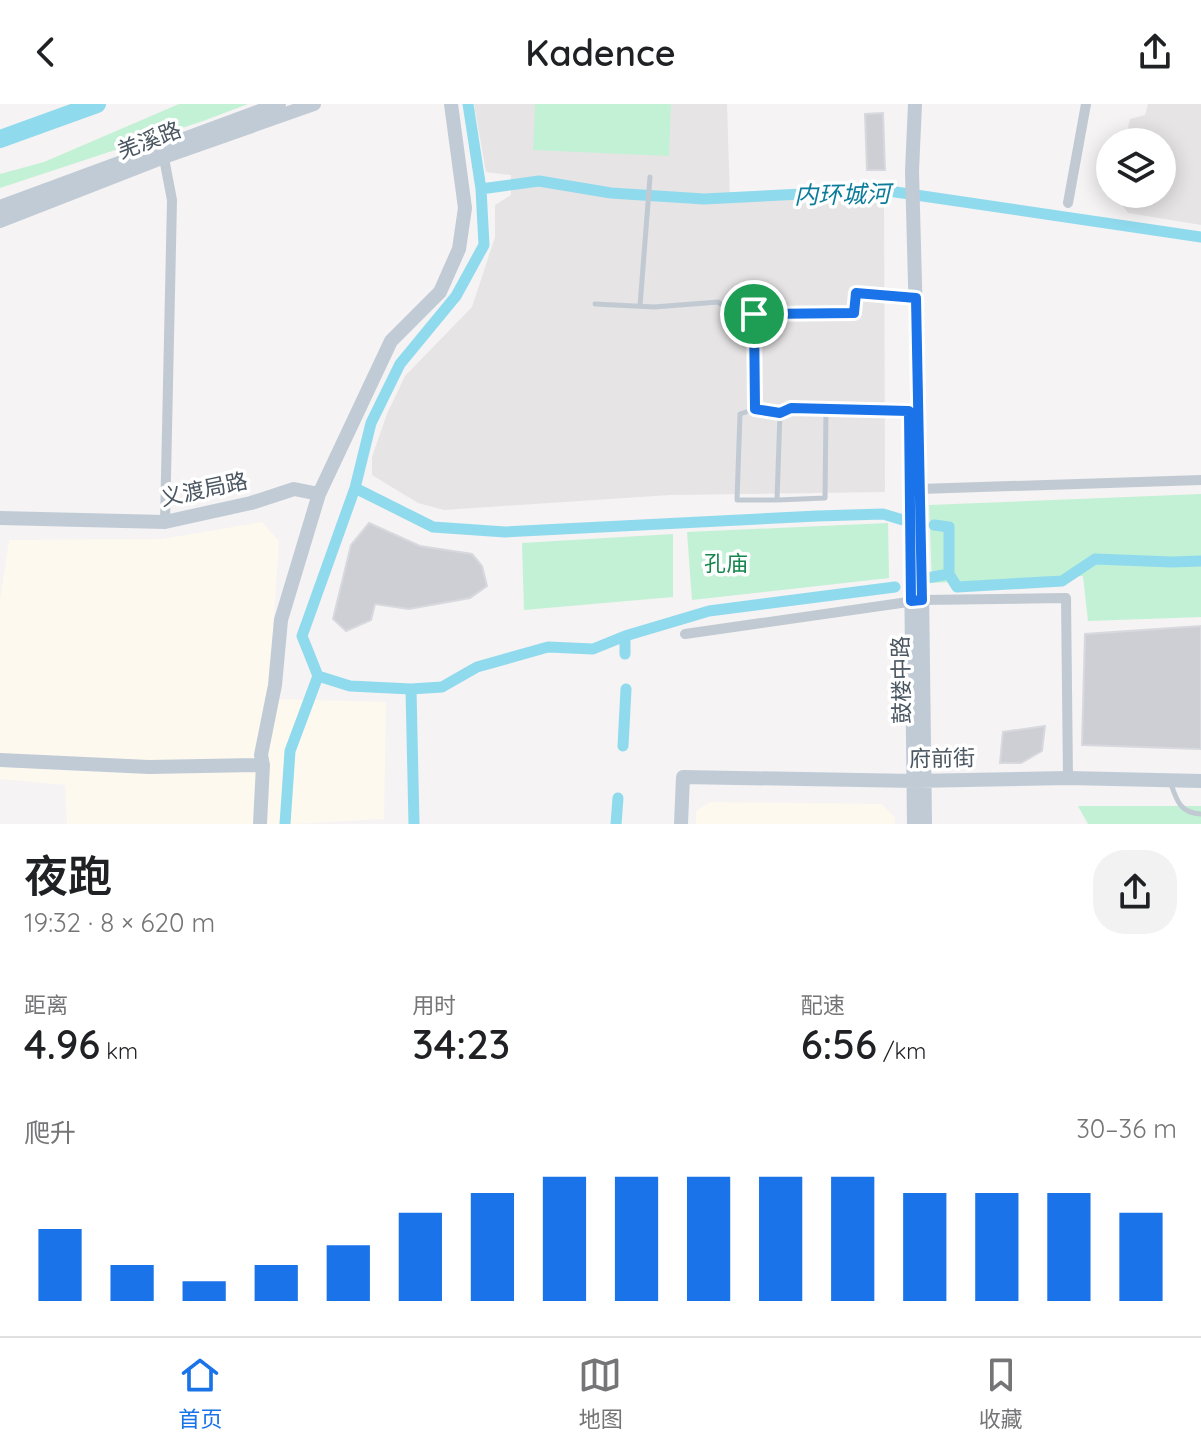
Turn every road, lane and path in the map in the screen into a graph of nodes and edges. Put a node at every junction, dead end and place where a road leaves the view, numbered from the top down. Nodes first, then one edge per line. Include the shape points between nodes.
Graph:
1 (279, 104) edge
2 (314, 104) edge
3 (451, 104) edge
4 (906, 104) edge
5 (915, 104) edge
6 (1086, 104) edge
7 (162, 152) junction
8 (650, 177) dead end
9 (909, 192) junction
10 (48, 197) junction
11 (1068, 203) dead end
12 (0, 207) edge
13 (0, 221) edge
14 (912, 297) junction
15 (595, 304) dead end
16 (640, 306) junction
17 (754, 314) junction
18 (755, 409) junction
19 (826, 409) junction
20 (914, 411) junction
21 (780, 413) junction
22 (1201, 480) edge
23 (920, 489) junction
24 (319, 494) junction
25 (777, 500) junction
26 (0, 518) edge
27 (165, 522) junction
28 (916, 601) junction
29 (685, 634) dead end
30 (0, 760) edge
31 (263, 765) junction
32 (1068, 778) junction
33 (1169, 779) junction
34 (920, 781) junction
35 (1201, 781) edge
36 (1201, 814) edge
37 (260, 824) edge
38 (681, 824) edge
39 (914, 824) edge
40 (925, 824) edge

1 - 7 street, 羌溪路
2 - 7 street, 羌溪路
3 - 24 street via 465,208 459,249 440,292 391,341
4 - 9 street
5 - 9 street, 鼓楼中路
6 - 11 street
7 - 10 street, 羌溪路
7 - 27 street via 172,200
8 - 16 lane
9 - 14 street, 鼓楼中路
10 - 12 street, 羌溪路
10 - 13 street, 羌溪路
14 - 17 lane via 856,293 854,313
14 - 20 street, 鼓楼中路
15 - 16 lane
16 - 17 lane via 718,302 733,313
17 - 18 lane
18 - 21 lane
18 - 25 lane via 740,414 737,500
19 - 20 lane
19 - 21 lane via 791,408
19 - 25 lane via 825,498
20 - 23 street, 鼓楼中路
20 - 28 street
21 - 25 lane
22 - 23 street
23 - 28 street, 鼓楼中路
24 - 27 street, 义渡局路 via 294,489
24 - 31 street via 281,620
26 - 27 street, 义渡局路
28 - 29 street
28 - 32 street via 1066,598
28 - 34 street, 鼓楼中路
30 - 31 street via 149,767
31 - 37 street
32 - 33 street, 府前街
32 - 34 street, 府前街
33 - 35 street, 府前街
33 - 36 lane via 1183,809
34 - 38 street, 府前街 via 683,777
34 - 39 street
34 - 40 street, 鼓楼中路

